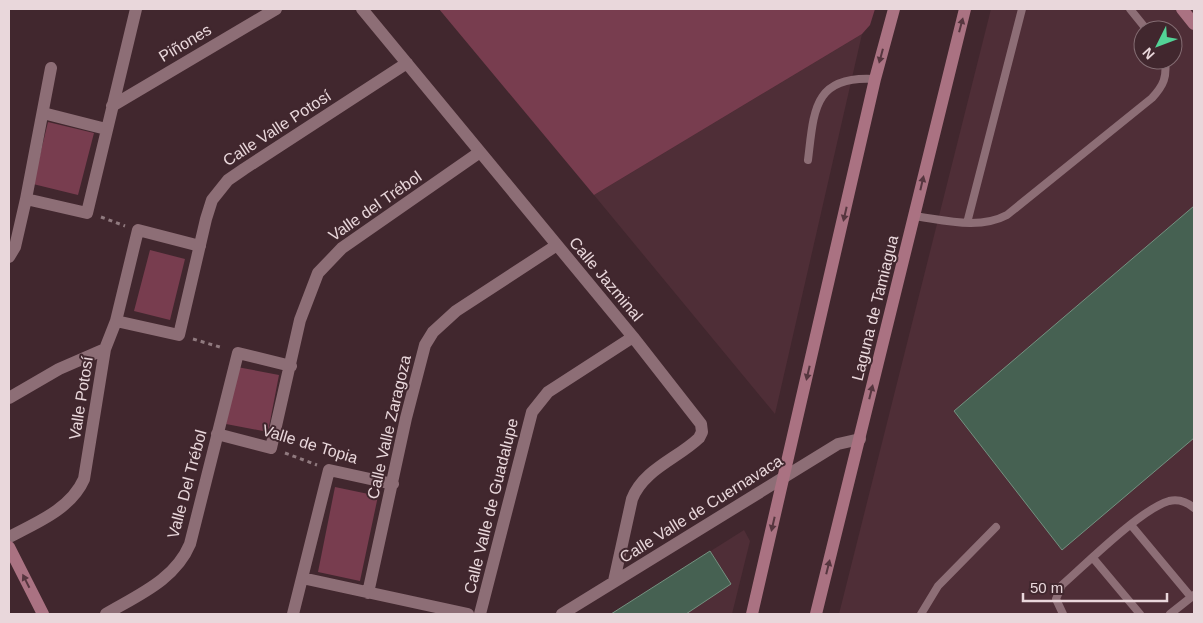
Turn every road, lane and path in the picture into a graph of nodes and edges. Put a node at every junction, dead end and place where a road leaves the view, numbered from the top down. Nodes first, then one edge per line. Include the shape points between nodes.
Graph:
1 (136, 9) edge
2 (276, 9) edge
3 (362, 9) edge
4 (894, 9) edge
5 (965, 9) edge
6 (1022, 9) edge
7 (1130, 9) edge
8 (1182, 9) edge
9 (1139, 20) edge
10 (1194, 24) edge
11 (407, 63) junction
12 (51, 68) dead end
13 (1166, 70) edge
14 (875, 79) junction
15 (112, 106) junction
16 (43, 113) junction
17 (106, 129) junction
18 (480, 152) junction
19 (808, 160) dead end
20 (26, 199) junction
21 (87, 213) junction
22 (914, 216) junction
23 (967, 223) junction
24 (138, 230) junction
25 (557, 245) junction
26 (200, 246) junction
27 (9, 256) edge
28 (116, 322) junction
29 (179, 335) junction
30 (633, 336) junction
31 (105, 349) junction
32 (238, 353) junction
33 (291, 366) junction
34 (9, 398) edge
35 (217, 434) junction
36 (860, 440) junction
37 (271, 448) junction
38 (329, 470) junction
39 (784, 476) junction
40 (393, 484) junction
41 (1194, 508) edge
42 (1131, 525) junction
43 (996, 527) dead end
44 (9, 537) edge
45 (9, 547) edge
46 (1092, 558) junction
47 (302, 578) junction
48 (614, 581) junction
49 (368, 592) junction
50 (1193, 595) edge
51 (43, 614) edge
52 (106, 614) edge
53 (293, 614) edge
54 (468, 614) edge
55 (480, 614) edge
56 (562, 614) edge
57 (752, 614) edge
58 (816, 614) edge
59 (921, 614) edge
60 (1063, 614) edge
61 (1140, 614) edge
62 (1170, 614) edge

1 - 15 street
2 - 15 street, Piñones
3 - 11 street, Calle Jazminal
4 -> 14 main road
22 -> 5 main road, Laguna de Tamiagua
6 - 23 lane
7 - 9 lane
8 - 10 main road
11 - 18 street, Calle Jazminal
11 - 26 street, Calle Valle Potosí via 228,180 212,200
12 - 16 street
13 - 23 lane via 1162,88 1140,108 1007,214 990,222
14 - 19 lane via 857,77 843,80 824,92 816,107
14 -> 39 main road
15 - 17 street
16 - 17 street
16 - 20 street
17 - 21 street
18 - 25 street, Calle Jazminal
18 - 33 street, Valle del Trébol via 328,260 312,285 300,320
20 - 21 street
20 - 27 street via 15,247
21 - 24 path
22 - 23 lane
36 -> 22 main road, Laguna de Tamiagua
24 - 26 street
24 - 28 street, Valle Potosí
25 - 30 street, Calle Jazminal
25 - 40 street, Calle Valle Zaragoza via 456,311 433,332 419,360
26 - 29 street, Calle Valle Potosí
28 - 29 street
28 - 31 street, Valle Potosí
29 - 32 path
30 - 48 street, Calle Jazminal via 696,416 702,432 691,446 650,473 636,488
30 - 55 street, Calle Valle de Guadalupe via 548,392 532,412
31 - 34 street via 59,369
31 - 44 street, Valle Potosí via 84,479 78,493 40,521
32 - 33 street
32 - 35 street, Valle Del Trébol
33 - 37 street, Valle del Trébol
35 - 37 street, Valle de Topia
35 - 52 street, Valle Del Trébol via 184,558 165,579
36 - 39 street, Calle Valle de Cuernavaca via 838,444
58 -> 36 main road, Laguna de Tamiagua
37 - 38 path, Valle de Topia
38 - 40 street, Valle de Topia
38 - 47 street
39 - 48 street, Calle Valle de Cuernavaca
39 -> 57 main road
40 - 49 street, Calle Valle Zaragoza
41 - 42 lane via 1182,501 1171,501 1146,512
42 - 46 lane
42 - 50 lane
43 - 59 lane via 938,586
51 -> 45 main road
46 - 60 lane via 1058,592 1056,599
46 - 61 lane
47 - 49 street
47 - 53 street
48 - 56 street, Calle Valle de Cuernavaca
49 - 54 street
50 - 62 lane

